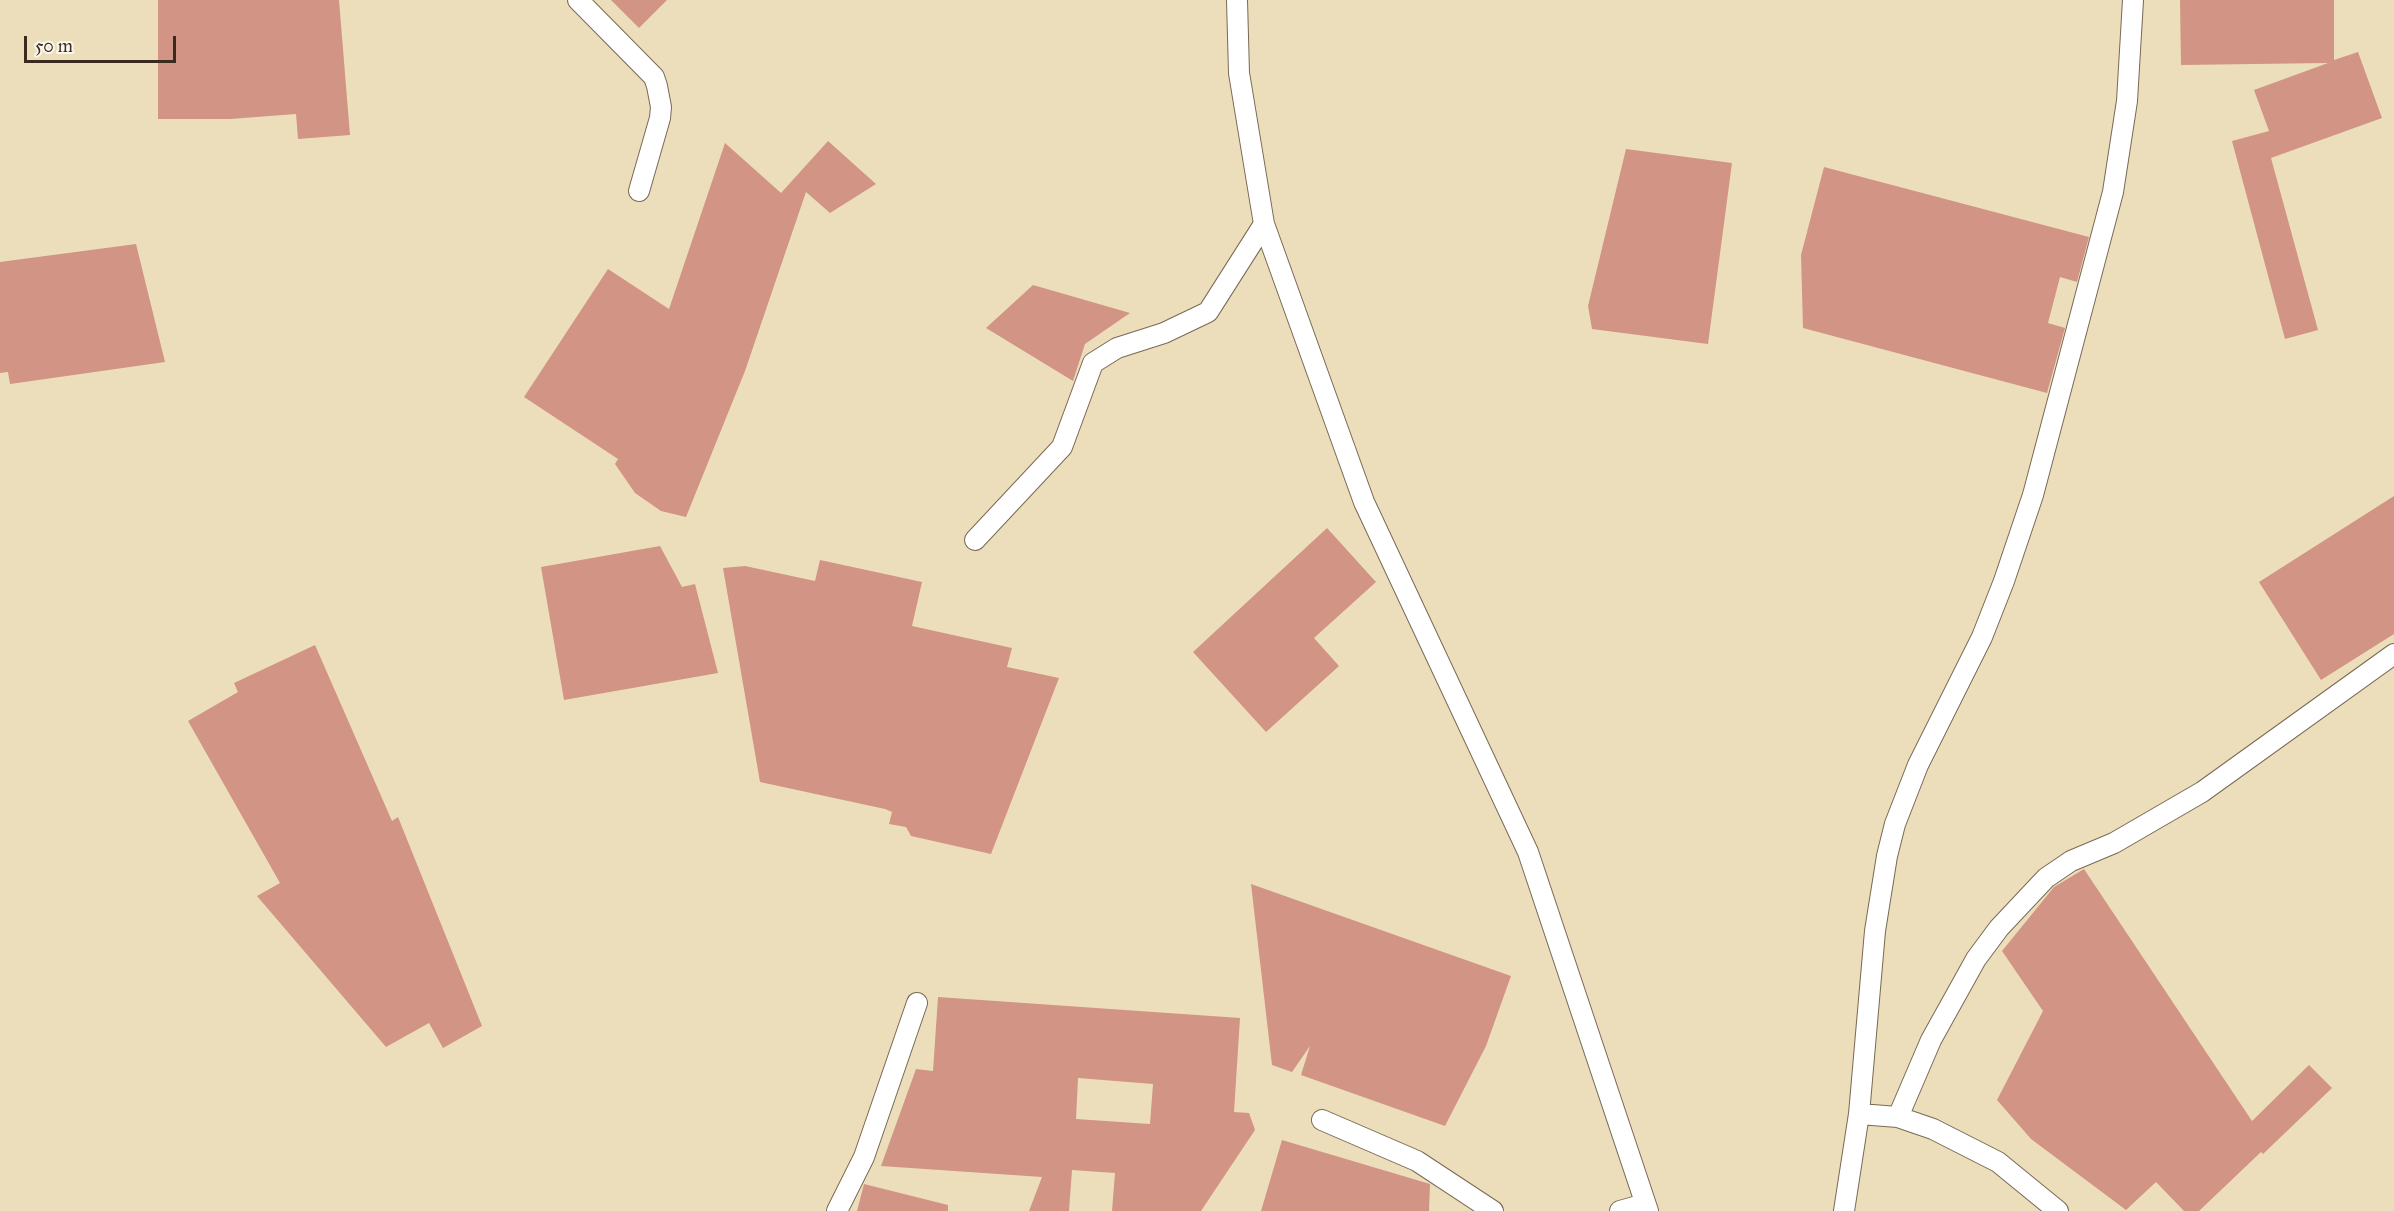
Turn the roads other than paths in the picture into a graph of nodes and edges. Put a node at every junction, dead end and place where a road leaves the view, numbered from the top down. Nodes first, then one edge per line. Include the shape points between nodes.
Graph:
1 (578, 0) edge
2 (1237, 0) edge
3 (2133, 0) edge
4 (639, 191) dead end
5 (1264, 225) junction
6 (975, 540) dead end
7 (2394, 654) edge
8 (917, 1003) dead end
9 (1858, 1114) junction
10 (1898, 1117) junction
11 (1322, 1120) dead end
12 (1647, 1208) edge
13 (837, 1211) edge
14 (1493, 1211) edge
15 (1620, 1211) edge
16 (1844, 1211) edge
17 (2058, 1211) edge

1 - 4 street via 654,77 657,86 660,118
2 - 5 street via 1239,73
3 - 9 street via 2127,101 2113,192 2033,495 1982,637 1918,765 1887,856 1875,931
5 - 6 street via 1208,312 1164,333 1117,348 1093,363 1062,447
5 - 12 street via 1364,502 1528,852
7 - 10 street via 2202,792 2046,878 1976,959 1931,1040
8 - 13 street via 864,1157
9 - 10 street
9 - 16 street
10 - 17 street via 1933,1129 1998,1162
11 - 14 street via 1417,1161
12 - 15 street

